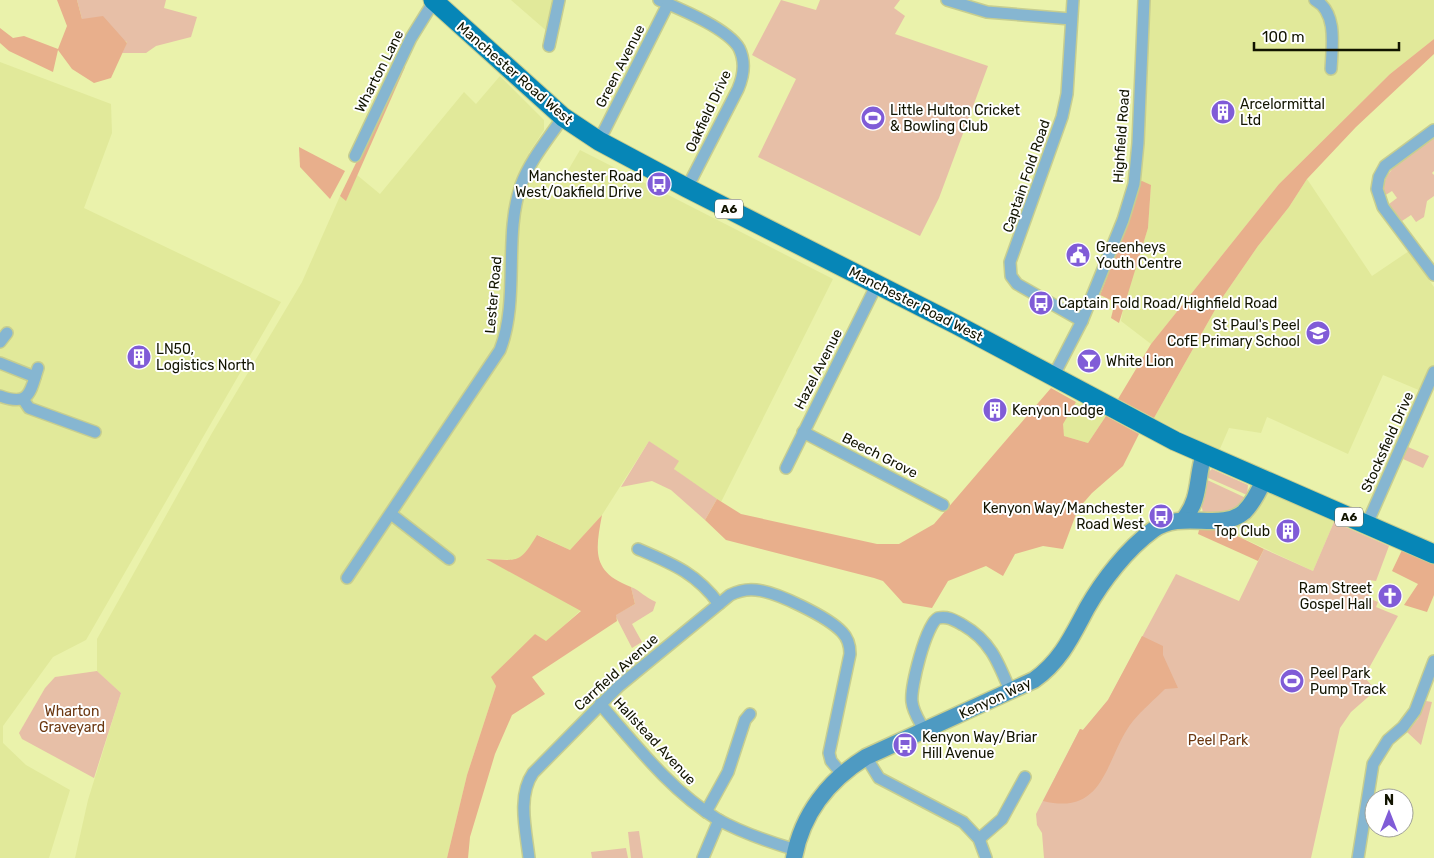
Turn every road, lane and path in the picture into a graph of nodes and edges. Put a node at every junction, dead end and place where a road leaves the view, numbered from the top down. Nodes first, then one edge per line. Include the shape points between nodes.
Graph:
1 (559, 0) edge
2 (946, 0) edge
3 (1073, 0) edge
4 (1144, 0) edge
5 (1315, 0) edge
6 (433, 1) edge
7 (664, 2) edge
8 (1072, 19) junction
9 (550, 46) dead end
10 (1331, 69) dead end
11 (564, 117) junction
12 (1434, 130) edge
13 (600, 141) junction
14 (355, 156) dead end
15 (687, 188) junction
16 (1434, 275) edge
17 (877, 284) junction
18 (1082, 321) junction
19 (0, 363) edge
20 (1434, 372) edge
21 (1053, 377) junction
22 (0, 396) edge
23 (23, 399) junction
24 (95, 432) dead end
25 (803, 432) junction
26 (1204, 454) junction
27 (786, 468) dead end
28 (1264, 480) junction
29 (943, 505) dead end
30 (391, 514) junction
31 (1184, 519) junction
32 (1367, 524) junction
33 (638, 549) dead end
34 (1434, 554) edge
35 (449, 559) dead end
36 (347, 578) dead end
37 (719, 604) junction
38 (1434, 660) edge
39 (1011, 693) junction
40 (600, 704) junction
41 (750, 714) dead end
42 (924, 730) junction
43 (866, 757) junction
44 (842, 774) junction
45 (1025, 777) dead end
46 (706, 812) junction
47 (720, 820) junction
48 (979, 839) junction
49 (795, 854) edge
50 (529, 858) edge
51 (703, 858) edge
52 (986, 858) edge
53 (1358, 858) edge

1 - 9 street
2 - 8 street via 979,10
3 - 8 street, Captain Fold Road
4 - 18 street, Highfield Road via 1134,184
5 - 10 street via 1324,9 1332,29
6 - 11 main road, Manchester Road West / A6
6 - 14 street, Wharton Lane via 411,38
7 - 13 street, Green Avenue
7 - 15 street, Oakfield Drive via 730,38 739,48 743,61 738,89
8 - 18 street, Captain Fold Road via 1067,94 1062,117 1010,262 1010,271 1017,284
11 - 13 main road, Manchester Road West / A6
11 - 30 street, Lester Road via 527,172 518,198 507,325 500,350
12 - 16 street via 1385,166 1377,189 1383,207
13 - 15 main road, Manchester Road West / A6
15 - 17 main road, Manchester Road West / A6
17 - 21 main road, Manchester Road West / A6
17 - 25 street, Hazel Avenue
18 - 21 street, Highfield Road
19 - 23 street via 37,372
20 - 32 street, Stocksfield Drive
21 - 26 main road, Manchester Road West / A6
22 - 23 street via 15,401
23 - 24 street via 29,408
25 - 27 street, Hazel Avenue
25 - 29 street, Beech Grove
26 - 28 main road, Manchester Road West / A6
26 - 31 street via 1195,503
28 - 31 street, Kenyon Way via 1254,499 1238,516 1215,520
28 - 32 main road, Manchester Road West / A6
30 - 35 street
30 - 36 street, Lester Road
31 - 39 street, Kenyon Way via 1161,526 1141,541 1100,589 1062,655 1042,675
32 - 34 main road, Manchester Road West / A6
33 - 37 street via 692,574
37 - 40 street, Carrfield Avenue
37 - 44 street, Carrfield Avenue via 736,593 757,590 843,633 850,648 829,753 831,761
38 - 53 street via 1415,711 1388,740 1373,764
39 - 42 street, Kenyon Way
39 - 42 street via 992,650 982,638 949,618 938,618 929,627 912,695 914,710
40 - 46 street, Hallstead Avenue via 671,783
40 - 50 street, Carrfield Avenue via 527,781 524,806
41 - 46 street via 745,720 728,772
42 - 43 street, Kenyon Way
43 - 44 street, Kenyon Way
43 - 48 street via 879,778 963,822
44 - 49 street, Kenyon Way via 812,810 800,834
45 - 48 street via 1022,795 997,825
46 - 47 street, Hallstead Avenue
47 - 49 street, Hallstead Avenue
47 - 51 street
48 - 52 street

